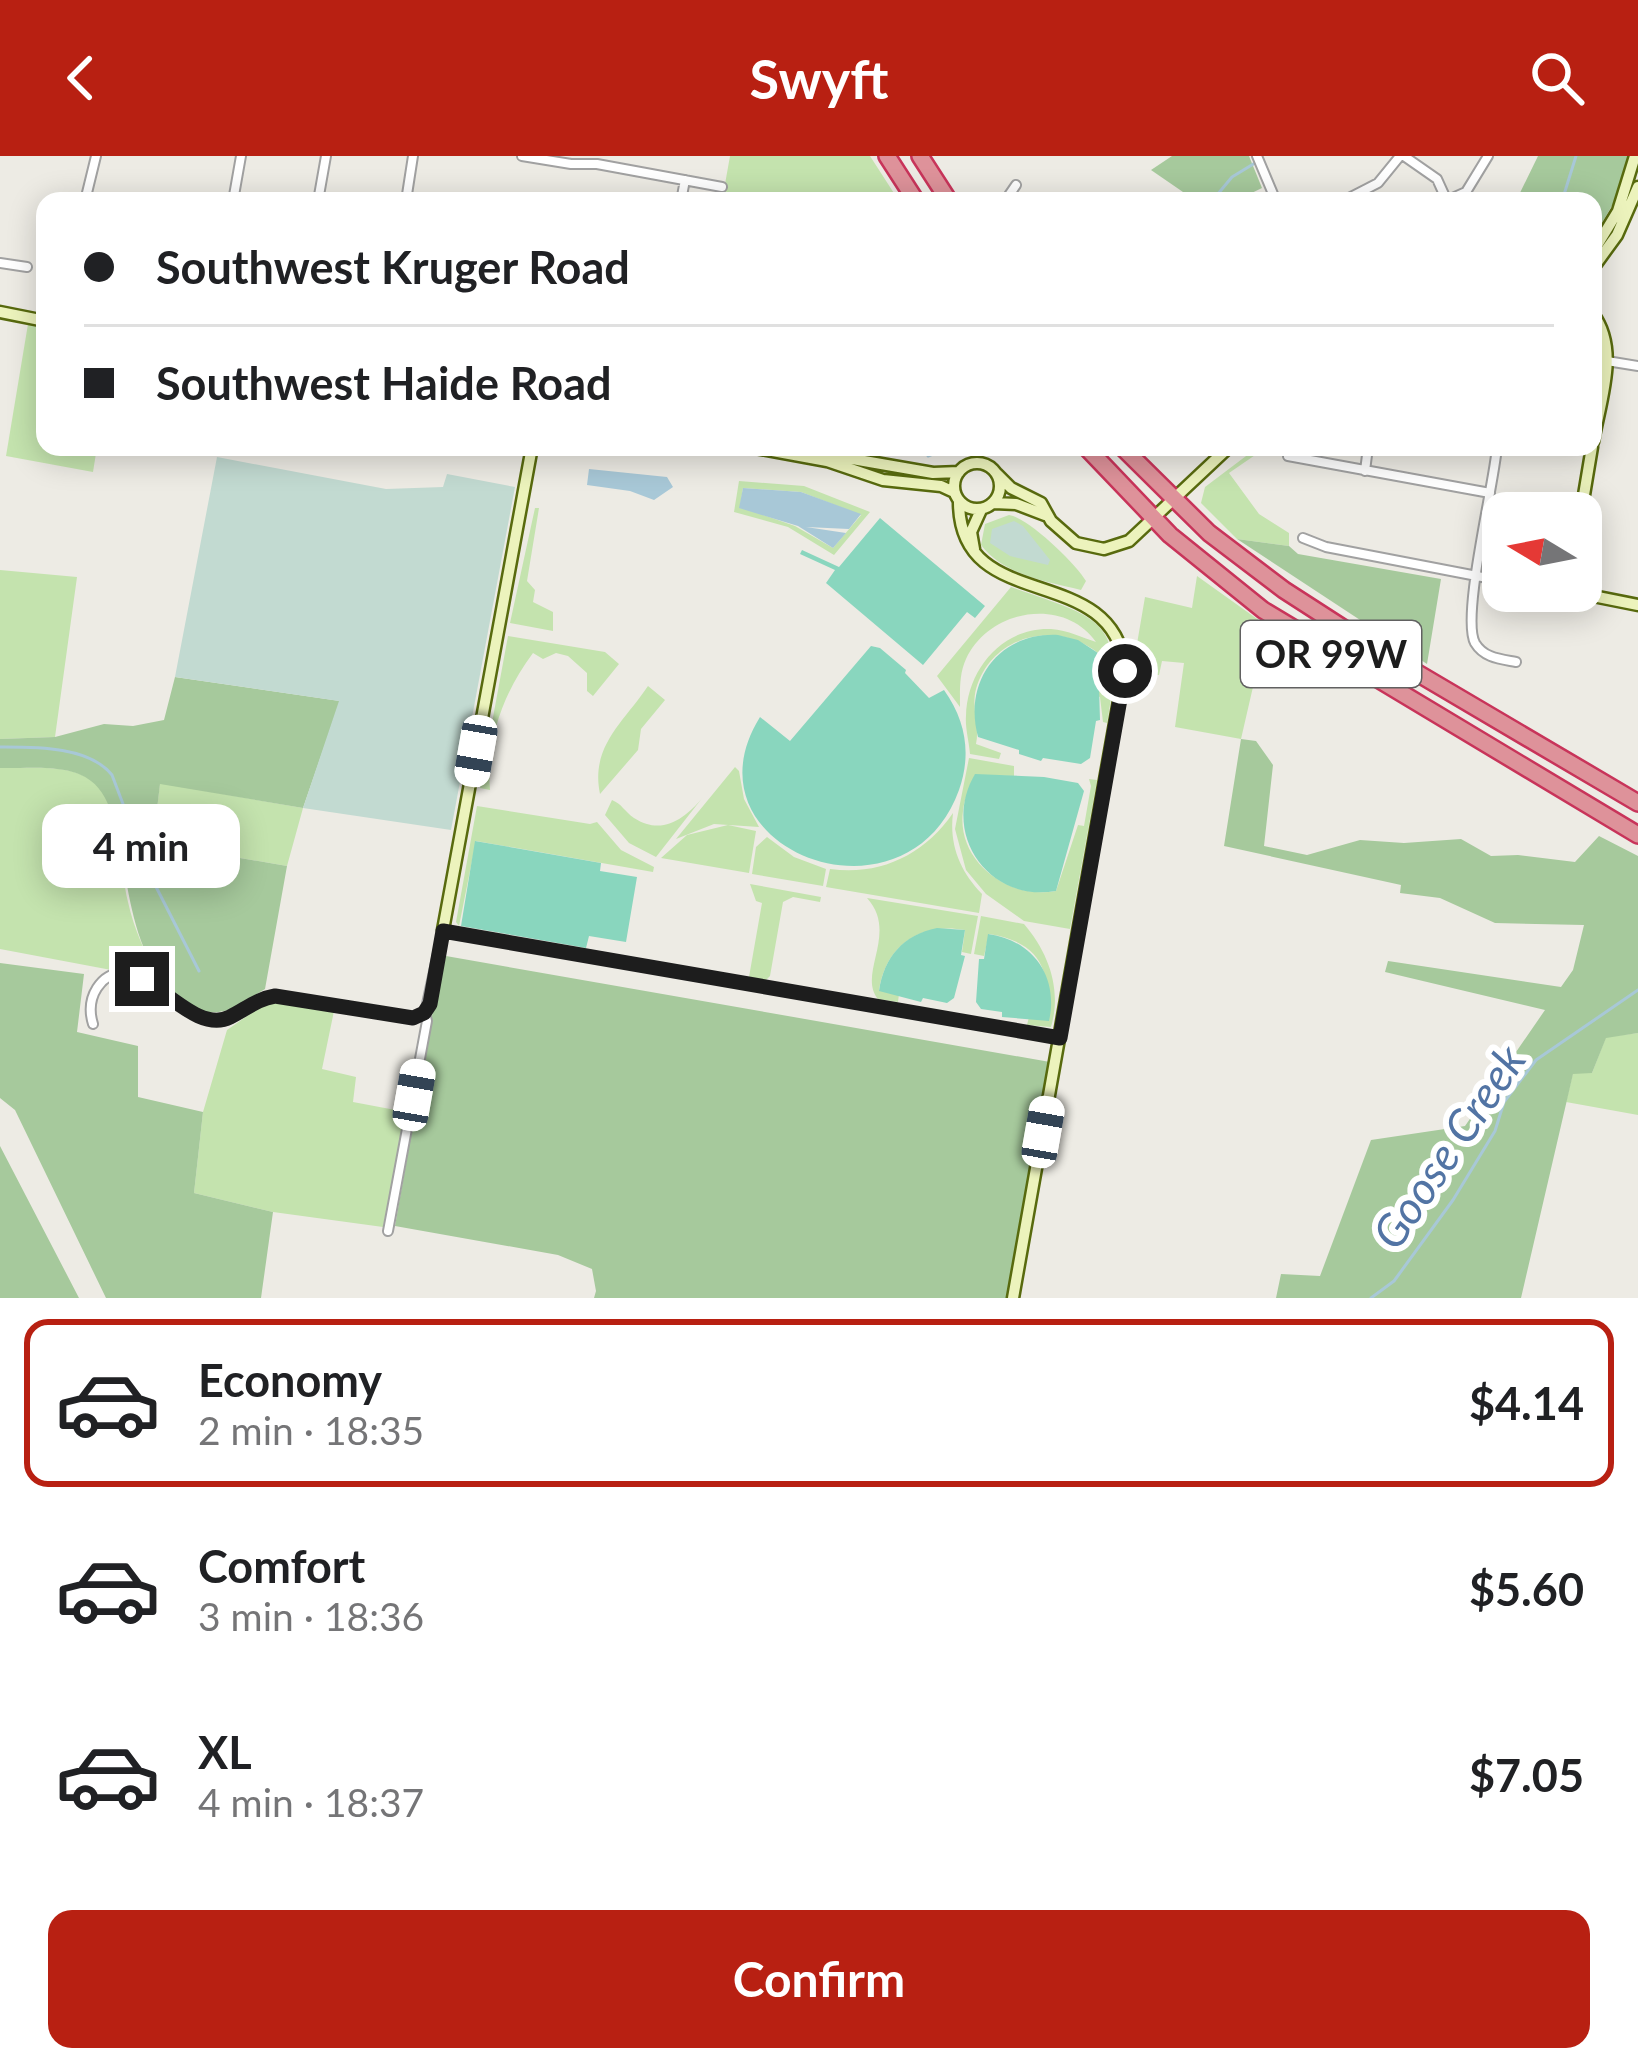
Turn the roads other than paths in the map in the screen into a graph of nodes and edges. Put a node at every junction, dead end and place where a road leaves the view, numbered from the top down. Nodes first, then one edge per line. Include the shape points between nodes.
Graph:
1 (96, 156) edge
2 (241, 156) edge
3 (326, 156) edge
4 (413, 156) edge
5 (522, 156) edge
6 (887, 156) edge
7 (920, 156) edge
8 (1258, 156) edge
9 (1402, 156) edge
10 (1487, 156) edge
11 (1635, 156) edge
12 (685, 180) junction
13 (1016, 185) dead end
14 (722, 187) dead end
15 (1638, 187) edge
16 (87, 192) edge
17 (235, 192) edge
18 (320, 192) edge
19 (407, 192) edge
20 (683, 192) edge
21 (910, 192) edge
22 (943, 192) edge
23 (1011, 192) edge
24 (1272, 192) edge
25 (1368, 192) edge
26 (1443, 192) edge
27 (1466, 192) edge
28 (1602, 237) edge
29 (1602, 255) edge
30 (0, 263) edge
31 (27, 267) dead end
32 (0, 312) edge
33 (36, 319) edge
34 (1602, 330) edge
35 (1607, 361) junction
36 (1638, 366) edge
37 (1602, 391) edge
38 (530, 456) edge
39 (803, 456) edge
40 (1094, 456) edge
41 (1131, 456) edge
42 (1219, 456) edge
43 (1288, 456) dead end
44 (1367, 456) edge
45 (1496, 456) edge
46 (1591, 456) edge
47 (827, 460) junction
48 (1365, 471) junction
49 (958, 472) junction
50 (997, 474) junction
51 (1484, 492) edge
52 (1490, 492) edge
53 (1585, 492) edge
54 (957, 497) junction
55 (1172, 498) junction
56 (994, 503) junction
57 (981, 510) junction
58 (1046, 515) junction
59 (1152, 518) junction
60 (1482, 537) edge
61 (1303, 538) dead end
62 (974, 552) junction
63 (1475, 576) junction
64 (1482, 577) edge
65 (1602, 599) edge
66 (1638, 605) edge
67 (1516, 662) dead end
68 (1638, 803) edge
69 (1638, 835) edge
70 (443, 931) junction
71 (424, 1013) junction
72 (93, 1024) dead end
73 (1060, 1038) junction
74 (388, 1231) dead end
75 (1013, 1298) edge

1 - 16 street
2 - 17 street
3 - 18 street
4 - 19 street
5 - 12 street
6 - 21 highway
7 - 22 highway
8 - 24 street
9 - 25 street
9 - 26 street
10 - 27 street
11 - 28 street
12 - 14 street
12 - 20 street
13 - 23 street
15 - 29 street
30 - 31 street
32 - 33 street
34 - 35 street
35 - 36 street
35 - 37 street
38 - 70 street
39 - 47 street
40 - 59 highway, OR 99W
41 - 55 highway, OR 99W
42 - 55 street
43 - 48 street
44 - 48 street
45 - 52 street
46 - 53 street
47 - 49 street
47 - 54 street via 883,480 941,486
48 - 51 street
49 - 50 street via 980,463
49 - 54 street
50 - 56 street
50 - 58 street
54 - 57 street
54 - 62 street via 964,540
55 - 59 street
55 - 68 highway, OR 99W via 1323,616
56 - 57 street
56 - 58 street
57 - 62 street via 971,532
58 - 59 street via 1076,543 1104,549 1129,541
59 - 69 highway, OR 99W via 1285,625
60 - 63 street
61 - 63 street
62 - 73 street via 996,571 1092,608 1124,656
63 - 64 street
63 - 67 street via 1472,637 1484,653
65 - 66 street
70 - 71 street
70 - 73 street
71 - 72 street via 275,996 216,1021 142,979 116,974 92,998
71 - 74 street
73 - 75 street

